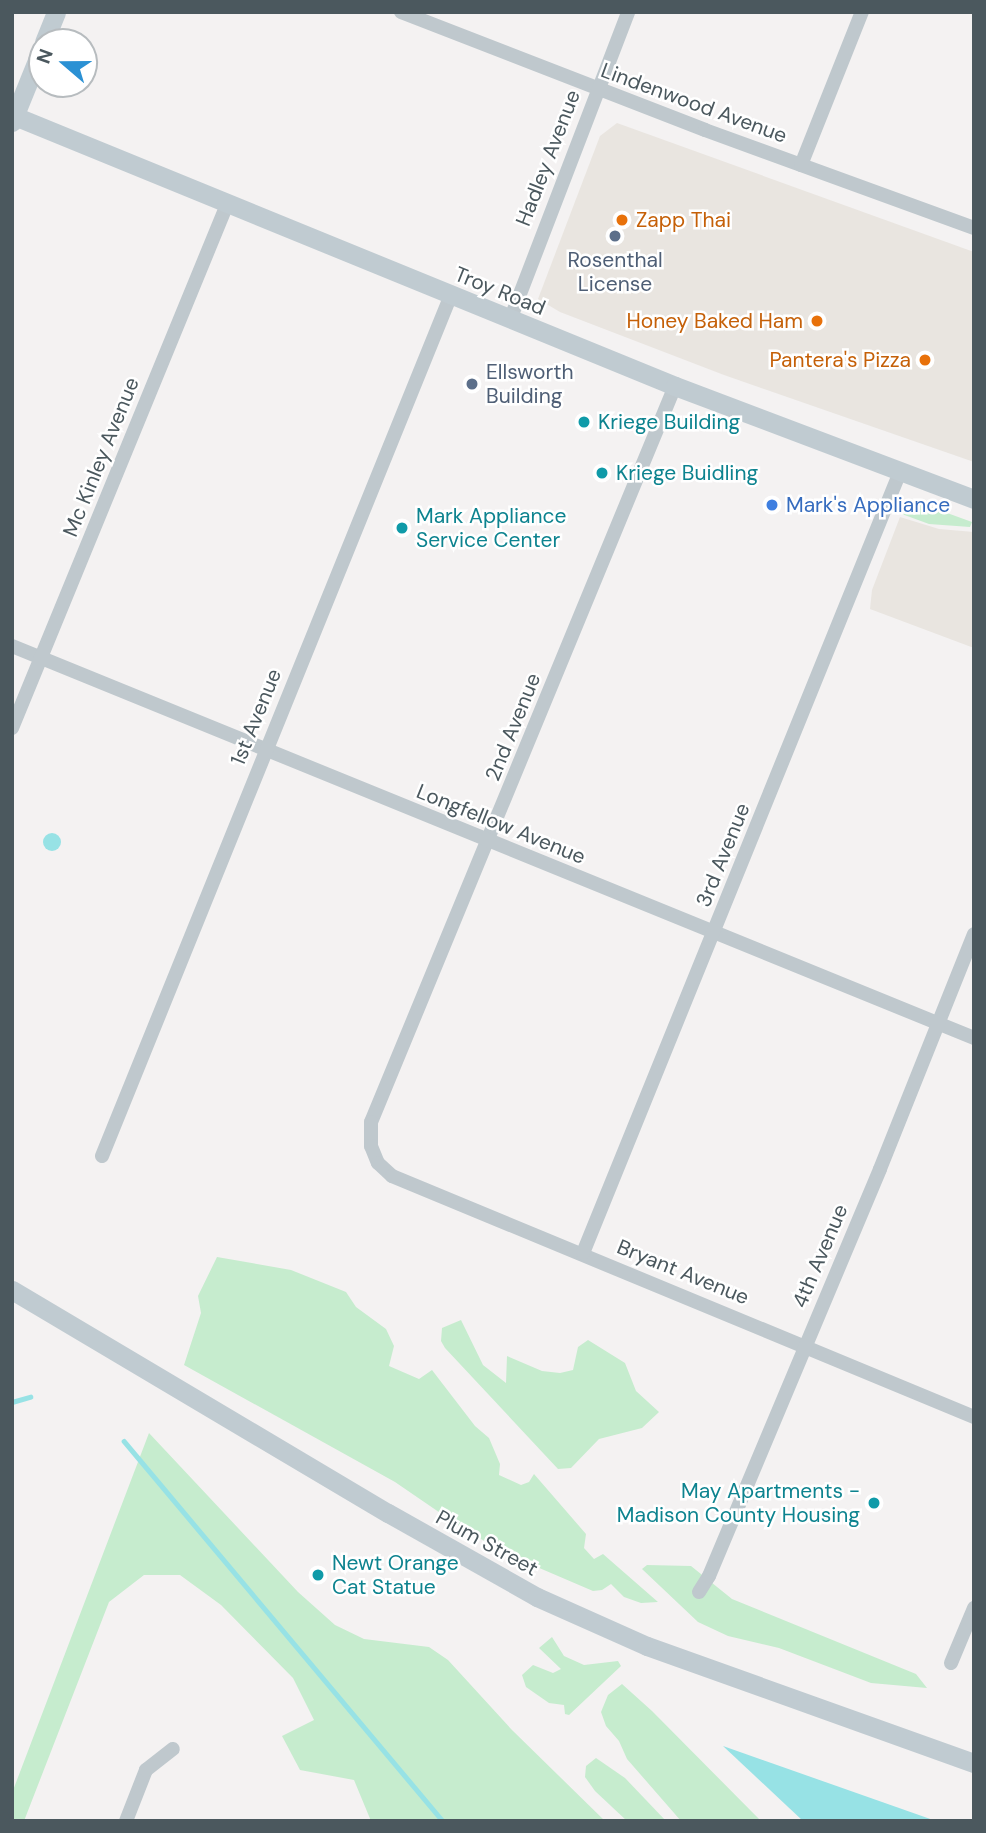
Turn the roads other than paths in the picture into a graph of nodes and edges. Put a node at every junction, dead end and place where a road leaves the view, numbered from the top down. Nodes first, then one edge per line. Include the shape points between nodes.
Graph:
1 (401, 12) edge
2 (628, 12) edge
3 (862, 12) edge
4 (28, 82) edge
5 (597, 89) junction
6 (13, 118) edge
7 (801, 165) junction
8 (228, 202) junction
9 (974, 228) edge
10 (451, 295) junction
11 (510, 320) junction
12 (676, 386) junction
13 (900, 472) junction
14 (974, 499) edge
15 (12, 646) edge
16 (42, 659) junction
17 (12, 728) edge
18 (266, 749) junction
19 (489, 842) junction
20 (714, 933) junction
21 (974, 934) edge
22 (937, 1023) junction
23 (974, 1038) edge
24 (102, 1156) dead end
25 (378, 1163) joint
26 (583, 1254) junction
27 (12, 1290) edge
28 (805, 1345) junction
29 (974, 1417) edge
30 (699, 1592) dead end
31 (974, 1608) edge
32 (951, 1663) dead end
33 (173, 1749) dead end
34 (974, 1763) edge
35 (126, 1821) edge

1 - 5 street, Lindenwood Avenue
2 - 5 street, Hadley Avenue
3 - 7 street
4 - 6 main road
5 - 7 street, Lindenwood Avenue
5 - 11 street, Hadley Avenue
6 - 8 main road, Troy Road
7 - 9 street, Lindenwood Avenue
8 - 10 main road, Troy Road
8 - 16 street, Mc Kinley Avenue
10 - 11 main road, Troy Road
10 - 18 street, 1st Avenue
11 - 12 main road, Troy Road
12 - 13 main road, Troy Road
12 - 19 street, 2nd Avenue
13 - 14 main road, Troy Road
13 - 20 street, 3rd Avenue
15 - 16 street, Longfellow Avenue
16 - 17 street, Mc Kinley Avenue
16 - 18 street, Longfellow Avenue
18 - 19 street, Longfellow Avenue
18 - 24 street, 1st Avenue
19 - 20 street, Longfellow Avenue
19 - 25 street, 2nd Avenue via 371,1122 371,1146
20 - 22 street, Longfellow Avenue
20 - 26 street, 3rd Avenue
21 - 22 street, 4th Avenue
22 - 23 street, Longfellow Avenue
22 - 28 street, 4th Avenue
25 - 26 street, Bryant Avenue via 392,1176
26 - 28 street, Bryant Avenue
27 - 34 main road, Plum Street via 537,1597 647,1646
28 - 29 street, Bryant Avenue
28 - 30 street, 4th Avenue
31 - 32 street
33 - 35 street via 146,1770

